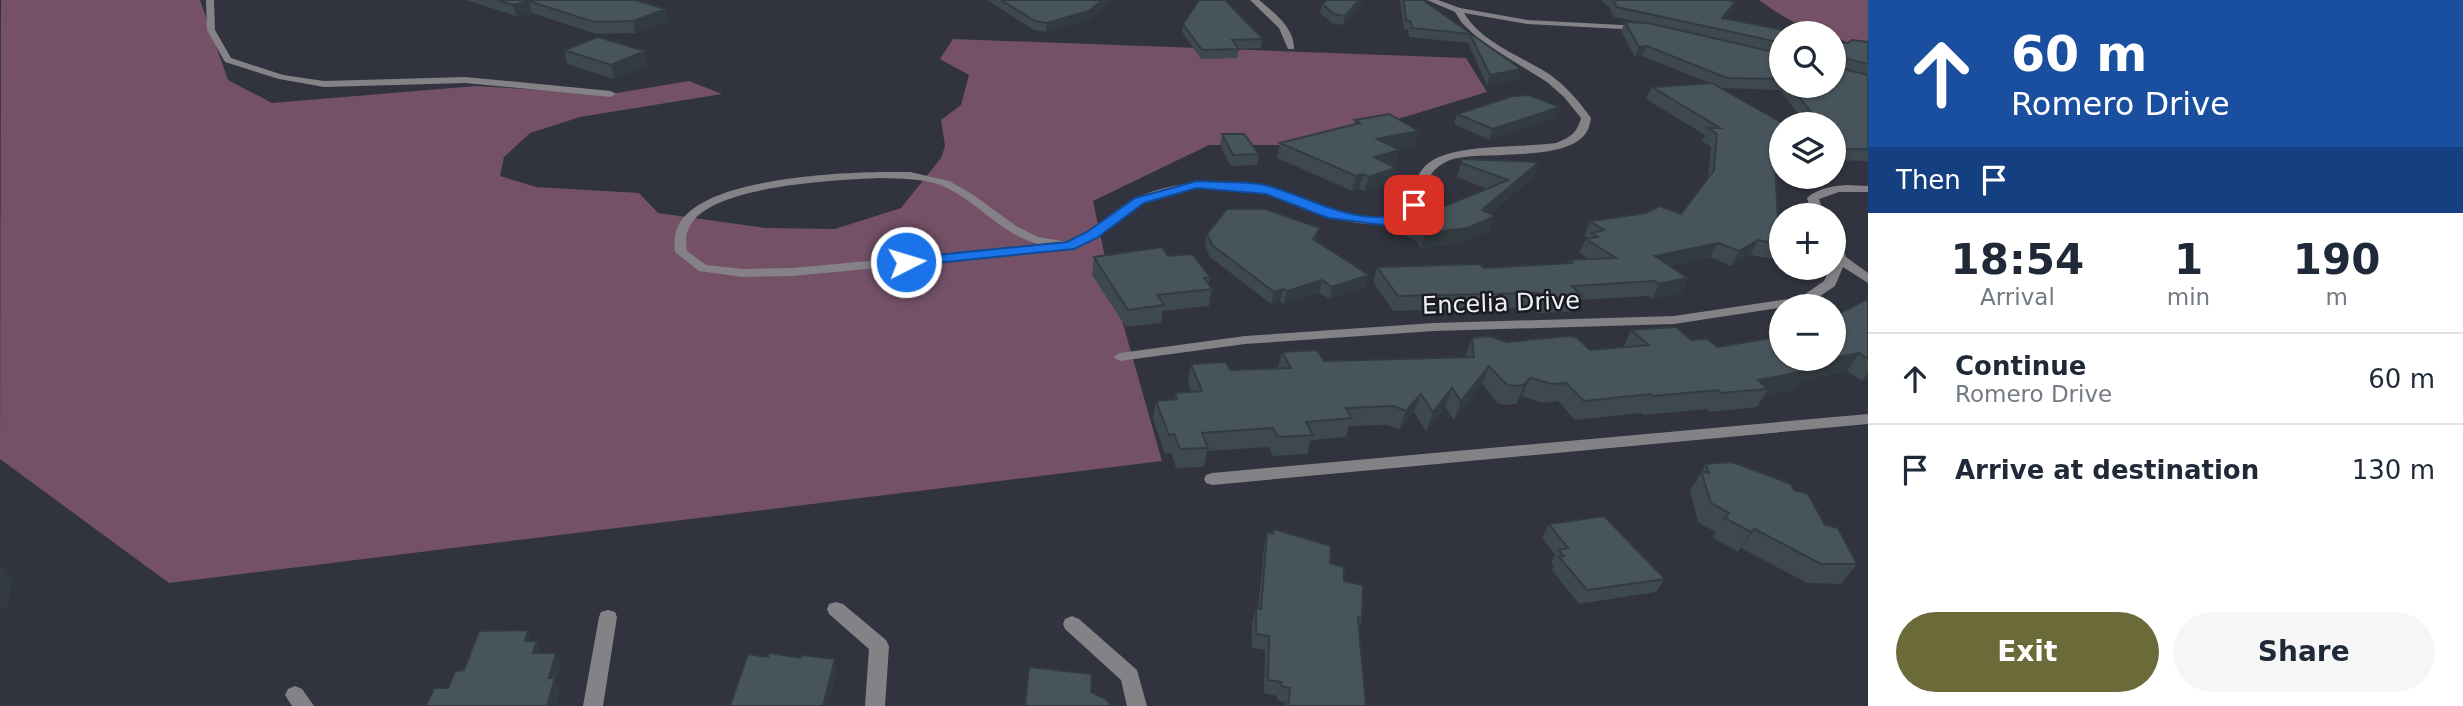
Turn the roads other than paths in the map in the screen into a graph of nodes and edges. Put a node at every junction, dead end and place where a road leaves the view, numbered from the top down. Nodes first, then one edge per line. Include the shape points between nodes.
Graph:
1 (210, 0) edge
2 (1254, 0) edge
3 (1431, 0) edge
4 (1458, 10) junction
5 (1654, 30) edge
6 (1291, 47) dead end
7 (611, 94) dead end
8 (1868, 189) edge
9 (1813, 203) edge
10 (1070, 246) junction
11 (1846, 263) edge
12 (1868, 279) edge
13 (1831, 280) edge
14 (1120, 357) dead end
15 (1868, 419) edge
16 (1212, 479) dead end
17 (836, 609) dead end
18 (608, 617) dead end
19 (1072, 624) dead end
20 (593, 706) edge
21 (875, 706) edge
22 (1137, 706) edge

1 - 7 street via 211,30 228,60 282,77 324,84 465,80
2 - 6 street via 1282,24
3 - 4 street
4 - 5 street via 1527,22
4 - 10 street via 1478,35 1569,95 1587,118 1582,132 1554,147 1448,157 1427,166 1414,205 1405,215 1383,221 1333,215 1268,190 1197,185 1139,201
8 - 9 street via 1832,190 1817,194
10 - 10 street via 743,273 703,268 681,252 678,238 695,212 755,188 890,175 932,178 951,185 1024,236
11 - 12 street
13 - 14 street, Encelia Drive via 1805,300 1674,320 1421,328 1245,340
15 - 16 street
17 - 21 street via 879,646
18 - 20 street
19 - 22 street via 1130,676

